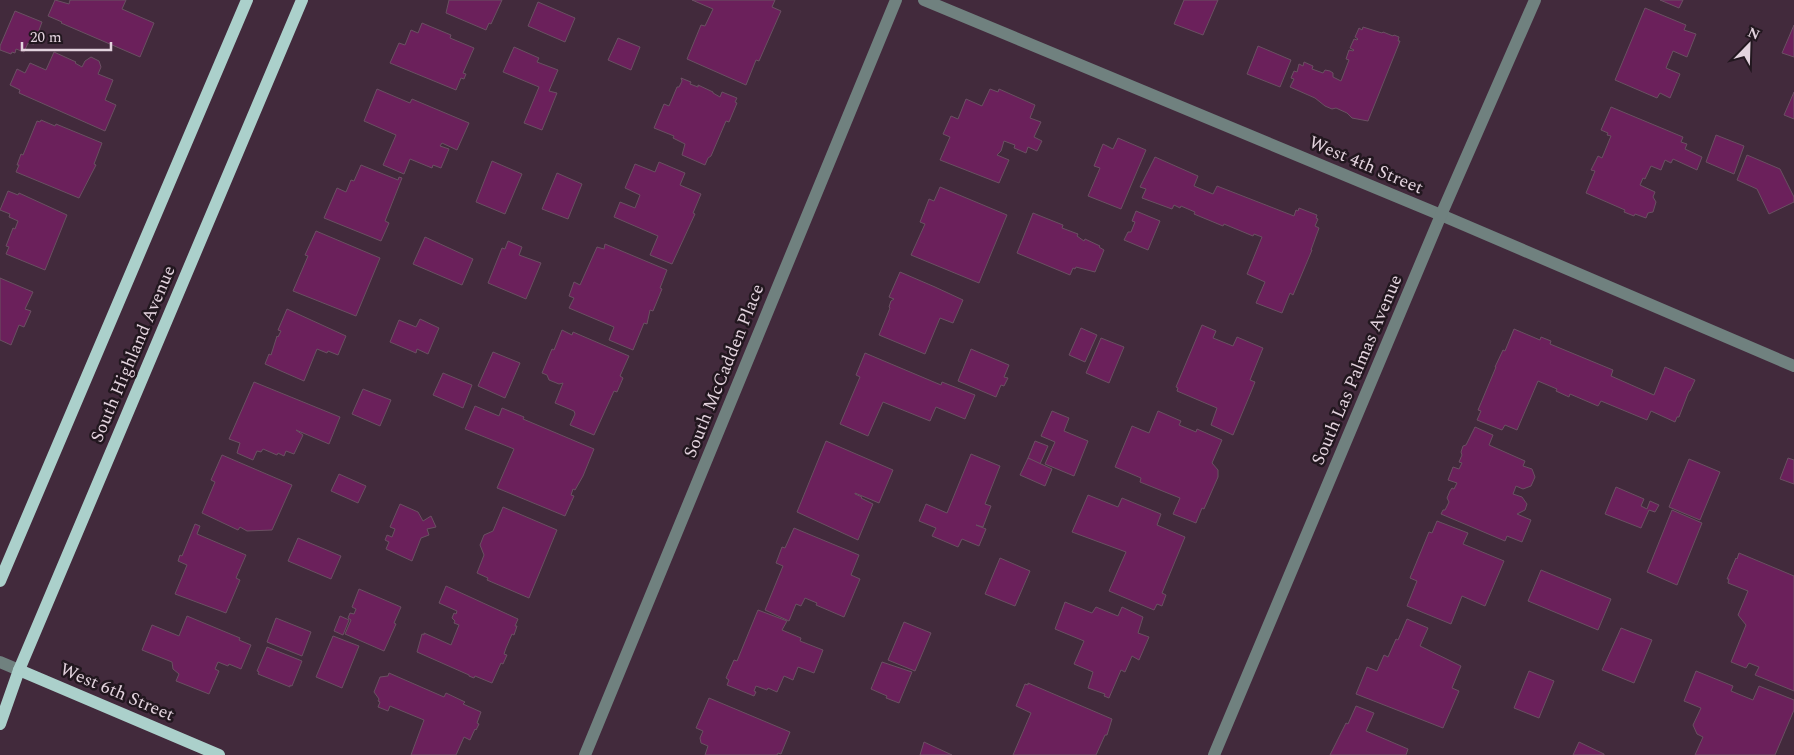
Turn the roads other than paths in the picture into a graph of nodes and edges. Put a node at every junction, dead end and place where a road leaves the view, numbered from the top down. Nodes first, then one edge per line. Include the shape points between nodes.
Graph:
1 (247, 0) edge
2 (302, 0) edge
3 (896, 0) edge
4 (924, 0) edge
5 (1535, 0) edge
6 (1442, 215) junction
7 (1794, 366) edge
8 (0, 582) edge
9 (0, 662) edge
10 (19, 670) junction
11 (0, 724) edge
12 (220, 755) edge
13 (585, 755) edge
14 (1214, 755) edge

1 - 8 main road, South Highland Avenue
2 - 10 main road, South Highland Avenue
3 - 13 street, South McCadden Place
4 - 6 street, West 4th Street
5 - 6 street, South Las Palmas Avenue
6 - 7 street, West 4th Street
6 - 14 street, South Las Palmas Avenue
9 - 10 street, West 6th Street
10 - 11 main road, South Highland Avenue
10 - 12 main road, West 6th Street

